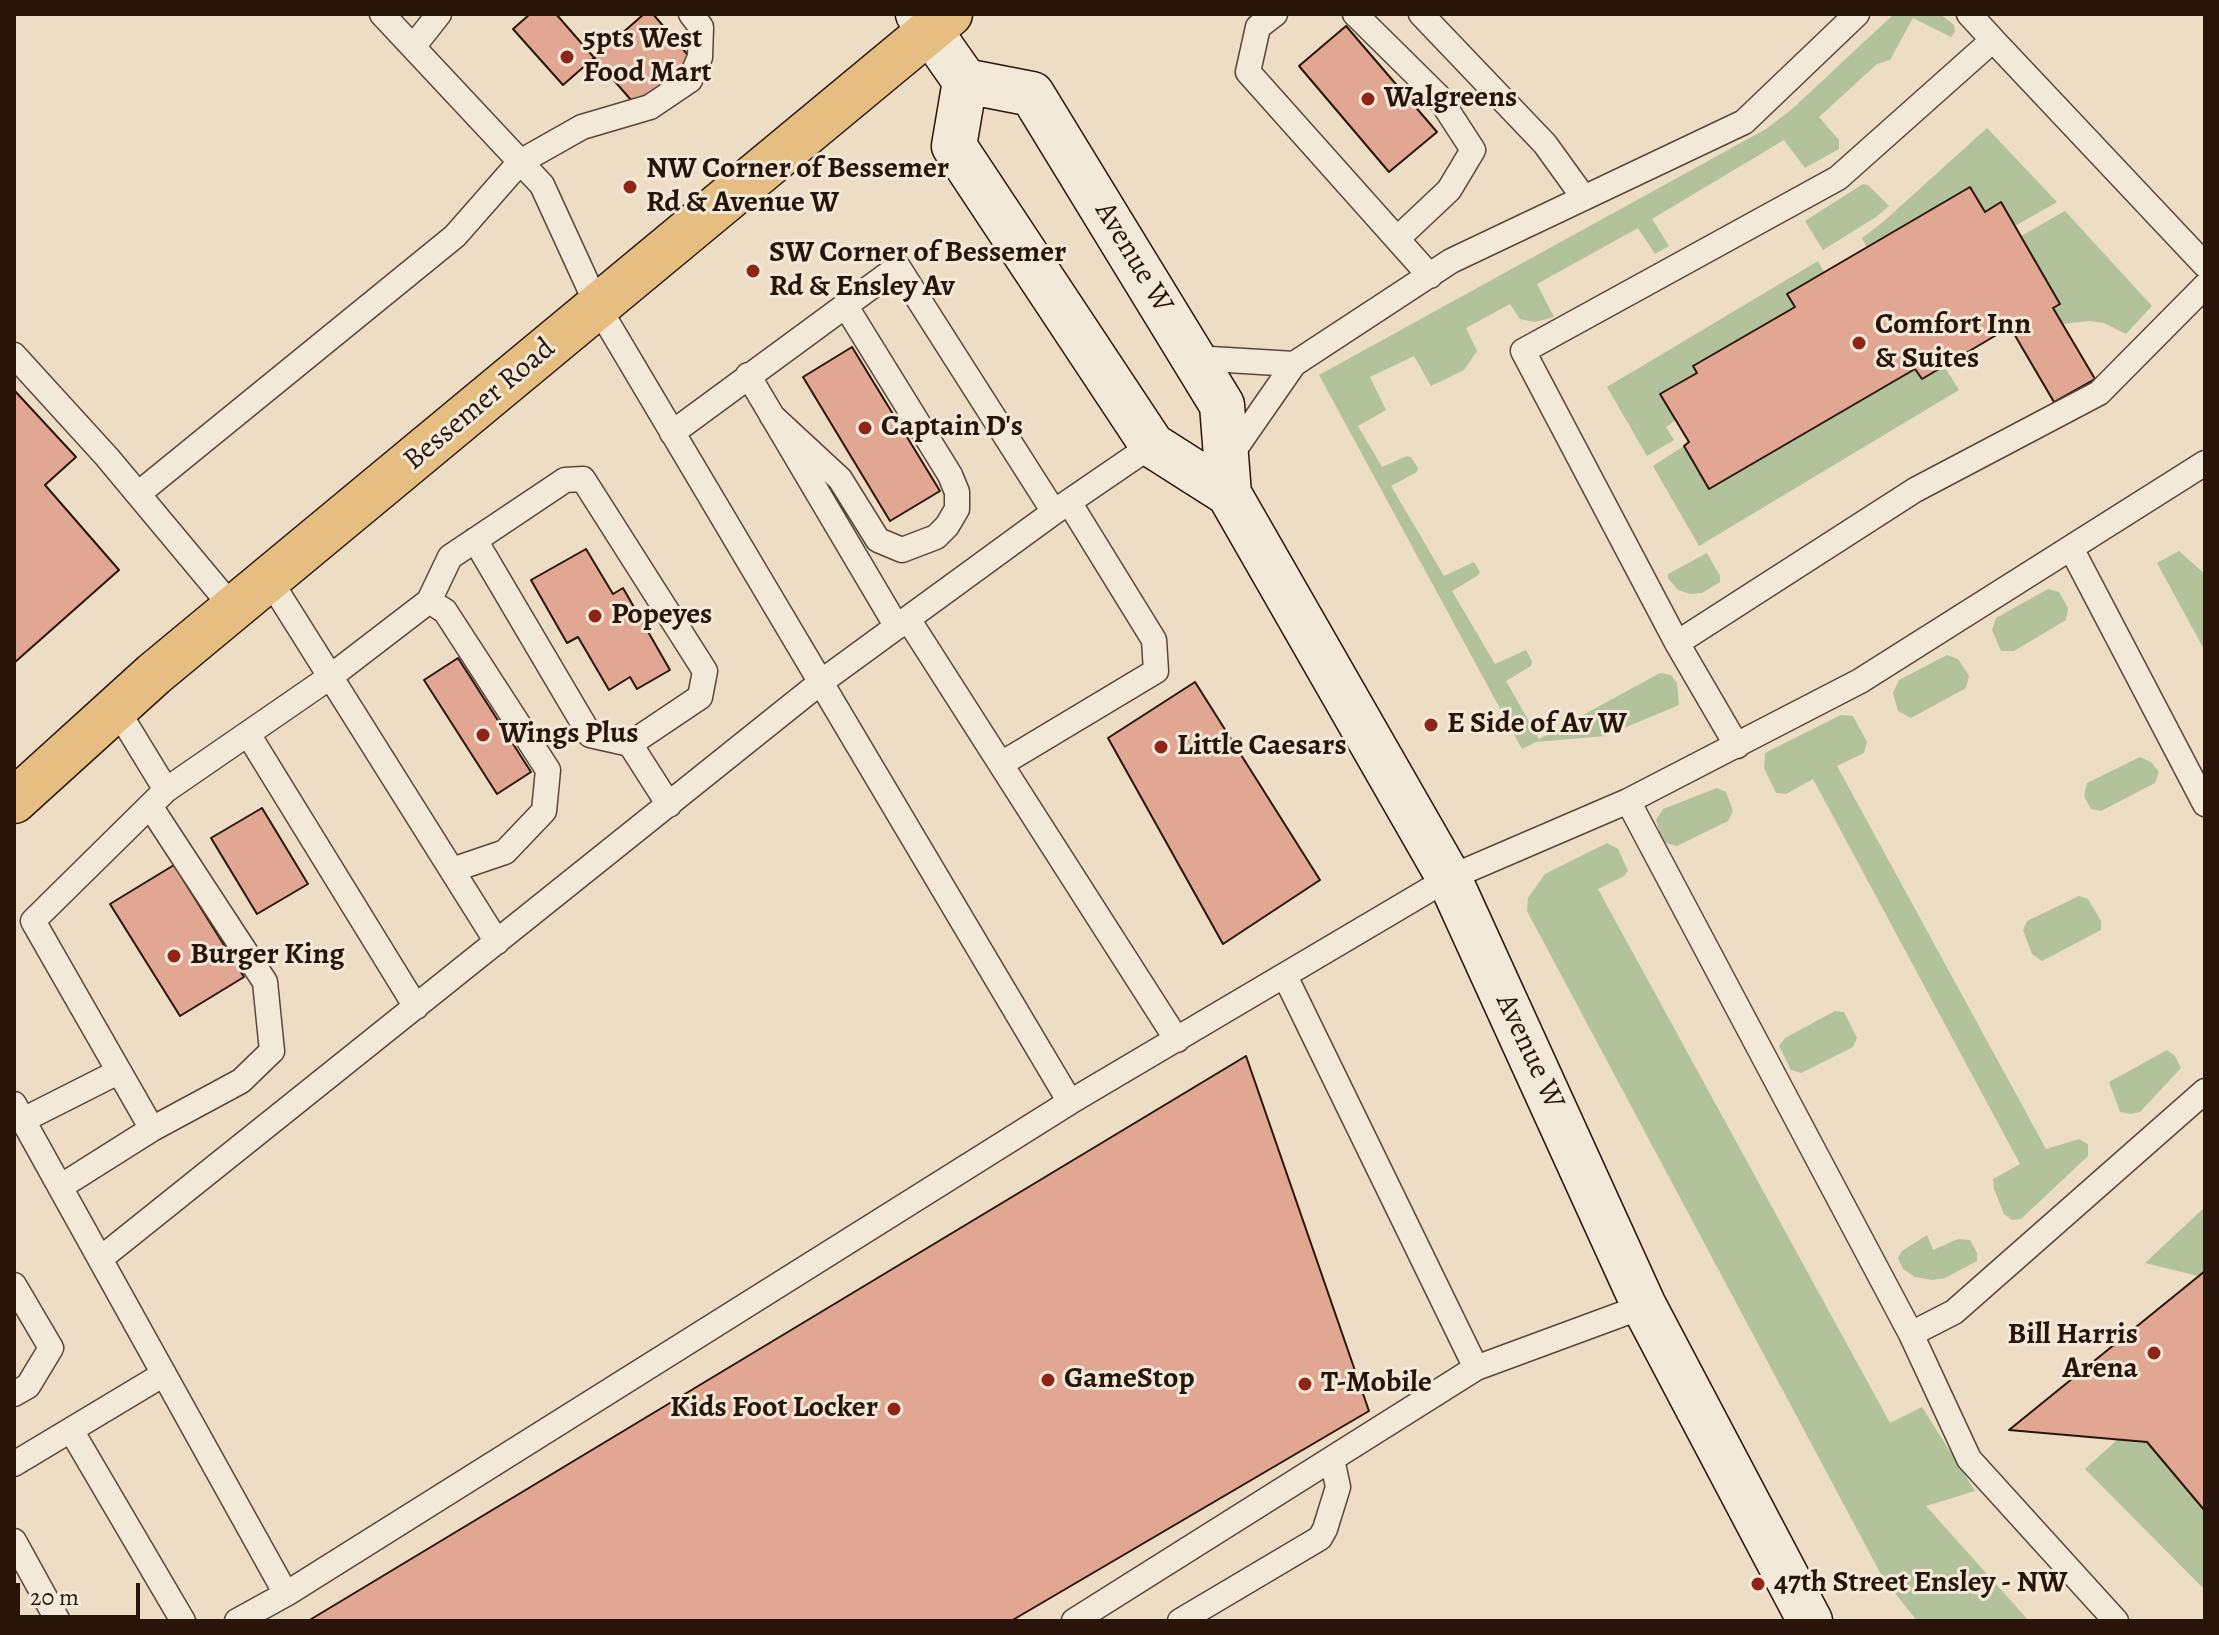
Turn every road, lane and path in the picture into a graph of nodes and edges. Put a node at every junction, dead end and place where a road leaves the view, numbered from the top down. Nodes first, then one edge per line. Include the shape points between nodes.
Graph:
1 (382, 14) edge
2 (439, 14) edge
3 (691, 14) edge
4 (1275, 14) edge
5 (1355, 14) edge
6 (1421, 14) edge
7 (1857, 14) edge
8 (1969, 14) edge
9 (933, 20) edge
10 (1993, 40) junction
11 (413, 47) junction
12 (965, 81) junction
13 (520, 162) junction
14 (1584, 198) junction
15 (1397, 239) junction
16 (2205, 265) edge
17 (1430, 276) junction
18 (2205, 286) edge
19 (845, 305) junction
20 (598, 307) junction
21 (14, 355) edge
22 (1194, 358) junction
23 (1294, 364) junction
24 (748, 375) junction
25 (772, 416) junction
26 (672, 433) junction
27 (1152, 445) junction
28 (2205, 463) edge
29 (1228, 477) junction
30 (138, 494) junction
31 (1062, 507) junction
32 (475, 540) junction
33 (2071, 548) junction
34 (269, 579) junction
35 (429, 601) junction
36 (233, 608) junction
37 (902, 623) junction
38 (1677, 643) junction
39 (330, 677) junction
40 (821, 682) junction
41 (116, 708) junction
42 (248, 734) junction
43 (630, 744) junction
44 (1737, 746) junction
45 (1001, 764) junction
46 (158, 798) junction
47 (14, 801) edge
48 (1628, 801) junction
49 (2205, 804) edge
50 (669, 805) junction
51 (452, 870) junction
52 (1449, 878) junction
53 (497, 942) junction
54 (1285, 976) junction
55 (416, 1007) junction
56 (1177, 1040) junction
57 (118, 1072) junction
58 (2205, 1091) edge
59 (1070, 1102) junction
60 (19, 1112) edge
61 (152, 1129) junction
62 (60, 1187) junction
63 (100, 1259) junction
64 (14, 1285) edge
65 (1644, 1306) junction
66 (1911, 1334) junction
67 (1476, 1368) junction
68 (164, 1374) junction
69 (14, 1394) edge
70 (71, 1430) junction
71 (1332, 1459) junction
72 (14, 1464) edge
73 (14, 1541) edge
74 (286, 1594) junction
75 (58, 1621) edge
76 (183, 1621) edge
77 (237, 1621) edge
78 (1074, 1621) edge
79 (1180, 1621) edge
80 (1810, 1621) edge
81 (2116, 1621) edge

1 - 11 lane
2 - 11 lane
3 - 13 lane via 701,27 700,57 690,80 650,107 582,127
4 - 15 lane via 1258,27 1248,72
5 - 15 lane via 1438,96 1473,150 1449,190
6 - 14 lane via 1545,144
7 - 14 lane via 1744,122
8 - 10 lane
9 - 12 street
9 - 20 main road, Bessemer Road
10 - 16 lane
10 - 38 lane via 1838,178 1523,351
11 - 13 lane
12 - 22 street, Avenue W via 1032,94
12 - 27 street, Avenue W via 954,146
13 - 20 lane via 542,185
13 - 30 lane via 455,236
14 - 17 lane
15 - 17 lane
17 - 23 lane
18 - 38 lane via 2099,393 1915,490
19 - 24 lane
19 - 25 lane via 950,475 957,509 947,526 936,537 902,550 878,540 840,479
19 - 31 lane via 898,267
20 - 26 lane
20 - 34 main road, Bessemer Road
21 - 30 lane
22 - 23 lane
22 - 29 street, Avenue W via 1222,405
23 - 29 lane
24 - 25 lane
24 - 26 lane
25 - 37 lane via 861,567
26 - 40 lane
27 - 29 street, Avenue W
27 - 31 lane
28 - 33 lane
29 - 52 street, Avenue W
30 - 36 lane
31 - 37 lane
31 - 45 lane via 1154,640 1156,671
32 - 35 lane via 450,557
32 - 43 lane via 590,735
32 - 43 lane via 565,480 583,479 705,671 700,697
33 - 44 lane via 1860,681
33 - 49 lane
34 - 36 main road, Bessemer Road
34 - 39 lane
35 - 39 lane
35 - 51 lane via 445,611 548,770 544,811 505,852
36 - 41 main road, Bessemer Road
37 - 40 lane
37 - 45 lane
38 - 44 lane
39 - 42 lane
39 - 51 lane
40 - 50 lane
40 - 59 lane
41 - 46 lane
41 - 47 main road, Bessemer Road
42 - 46 lane
42 - 55 lane
43 - 50 lane
44 - 48 lane
45 - 56 lane
46 - 57 lane via 33,921
46 - 61 lane via 265,982 272,1051 241,1081
48 - 52 lane
48 - 66 lane
50 - 53 lane
51 - 53 lane
52 - 54 lane
52 - 65 street, Avenue W
53 - 55 lane
54 - 56 lane
54 - 67 lane
55 - 63 lane
56 - 59 lane
57 - 60 lane
57 - 61 lane
58 - 66 lane via 1954,1312
59 - 74 lane
60 - 62 lane
61 - 62 lane
62 - 63 lane
63 - 68 lane
64 - 69 lane via 51,1348 28,1386
65 - 67 lane
65 - 80 street, Avenue W
66 - 81 lane via 1969,1459
67 - 71 lane
68 - 70 lane
68 - 74 lane
70 - 72 lane
70 - 76 lane
71 - 78 lane
71 - 79 lane via 1338,1487 1320,1538
73 - 75 lane
74 - 77 lane

